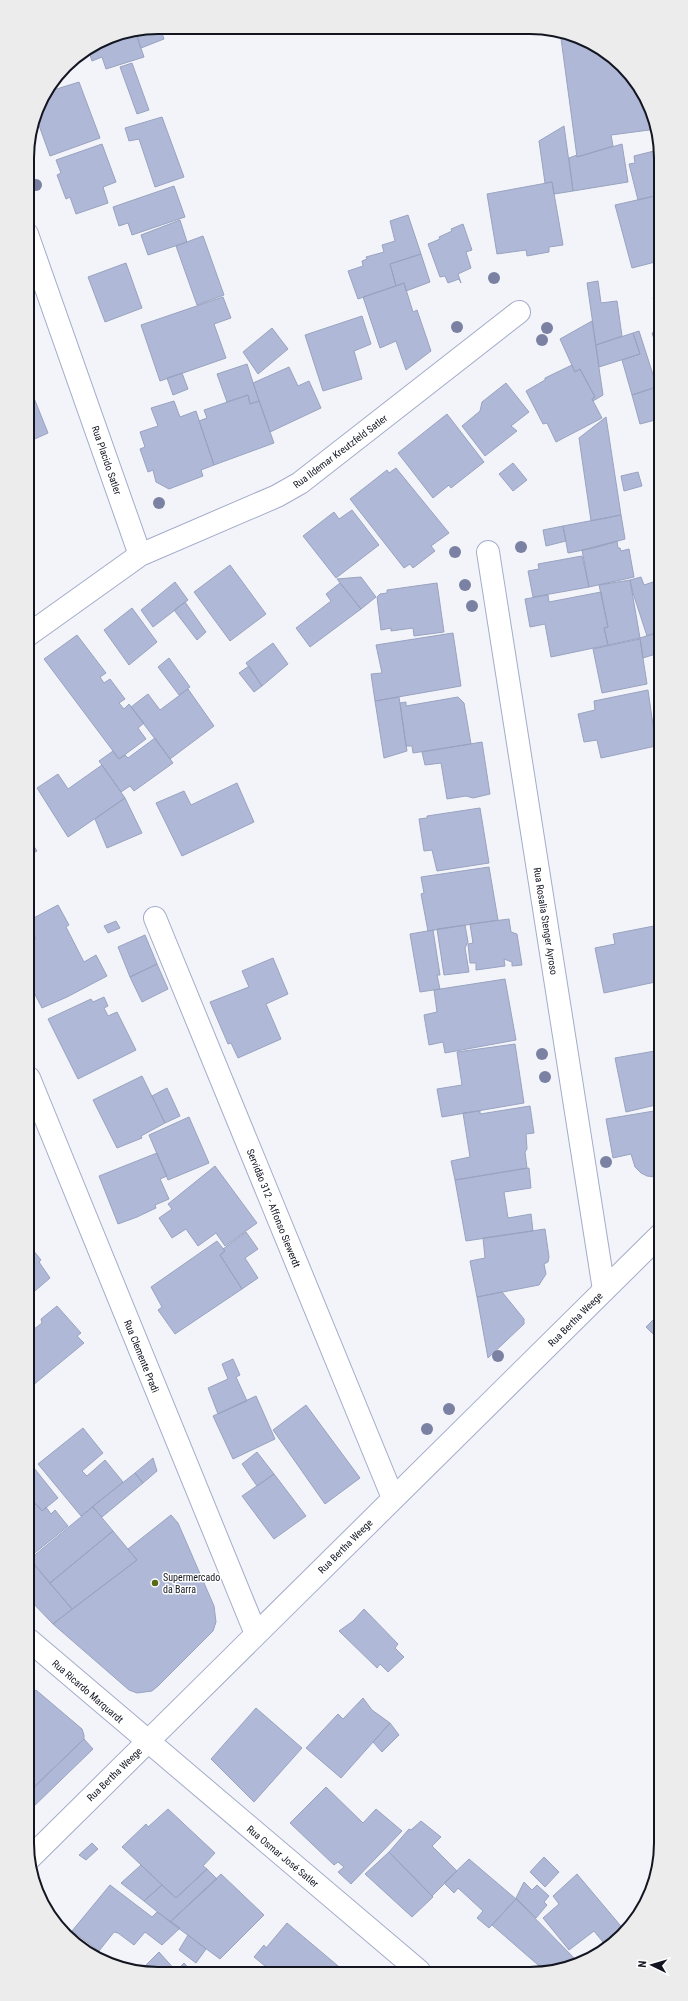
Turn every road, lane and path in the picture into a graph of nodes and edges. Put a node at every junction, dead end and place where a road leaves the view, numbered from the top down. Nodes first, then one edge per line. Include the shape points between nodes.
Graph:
1 (34, 254) edge
2 (519, 312) dead end
3 (488, 552) dead end
4 (140, 555) junction
5 (34, 631) edge
6 (156, 918) dead end
7 (34, 1093) edge
8 (654, 1241) edge
9 (604, 1290) junction
10 (393, 1498) junction
11 (256, 1634) junction
12 (34, 1644) edge
13 (147, 1742) junction
14 (35, 1853) edge
15 (413, 1967) edge

1 - 4 street, Rua Placido Satler
2 - 4 street, Rua Ildemar Kreutzfeld Satler via 300,483 277,496
3 - 9 street, Rua Rosalia Stenger Ayroso
4 - 5 street
6 - 10 street, Servidão 312 - Affonso Siewerdt
7 - 11 street, Rua Clemente Pradi
8 - 9 street, Rua Bertha Weege
9 - 10 street, Rua Bertha Weege
10 - 11 street, Rua Bertha Weege
11 - 13 street, Rua Bertha Weege
12 - 13 street, Rua Ricardo Marquardt
13 - 14 street, Rua Bertha Weege
13 - 15 street, Rua Osmar José Satler

